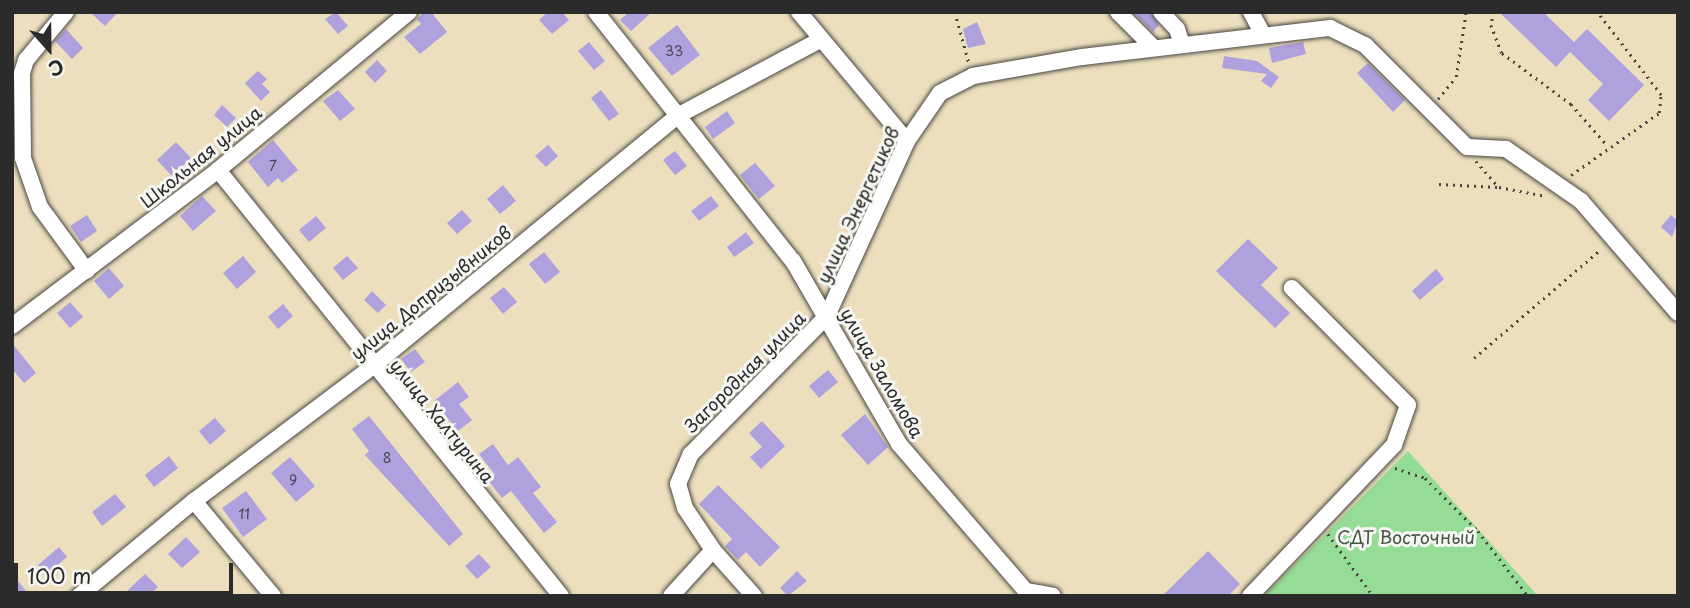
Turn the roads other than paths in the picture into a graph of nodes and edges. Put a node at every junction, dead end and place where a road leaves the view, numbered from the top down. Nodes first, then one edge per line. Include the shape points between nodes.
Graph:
1 (66, 12) edge
2 (409, 12) edge
3 (596, 12) edge
4 (799, 12) edge
5 (1118, 12) edge
6 (1161, 12) edge
7 (1251, 12) edge
8 (1262, 33) junction
9 (820, 40) junction
10 (1182, 44) junction
11 (1154, 48) junction
12 (679, 115) junction
13 (907, 141) junction
14 (218, 170) junction
15 (88, 271) junction
16 (1293, 288) dead end
17 (1678, 313) edge
18 (827, 316) junction
19 (12, 326) edge
20 (373, 366) junction
21 (194, 501) junction
22 (713, 550) junction
23 (1024, 593) edge
24 (79, 596) edge
25 (273, 596) edge
26 (561, 596) edge
27 (671, 596) edge
28 (754, 596) edge
29 (1053, 596) edge
30 (1250, 596) edge

1 - 15 street via 26,60 22,73 23,158 40,207
2 - 14 street, Школьная улица
3 - 12 street, улица Заломова
4 - 9 street
5 - 11 street
6 - 10 street via 1177,29
7 - 8 street
8 - 10 street, улица Энергетиков
8 - 17 street, улица Энергетиков via 1330,28 1365,45 1467,147 1506,149 1581,201
9 - 12 street, улица Допризывников
9 - 13 street
10 - 11 street, улица Энергетиков
11 - 13 street, улица Энергетиков via 973,76 940,93
12 - 18 street, улица Заломова via 793,261
12 - 20 street, улица Допризывников
13 - 18 street, улица Энергетиков
14 - 15 street, Школьная улица
14 - 20 street, улица Халтурина
15 - 19 street, Школьная улица
16 - 30 street via 1408,405 1394,445
18 - 22 street, Загородная улица via 691,454 678,484 685,508
18 - 23 street, улица Заломова via 899,444
20 - 21 street, улица Допризывников
20 - 26 street, улица Халтурина
21 - 24 street, улица Допризывников
21 - 25 street
22 - 27 street
22 - 28 street, Загородная улица
23 - 29 street, улица Заломова

